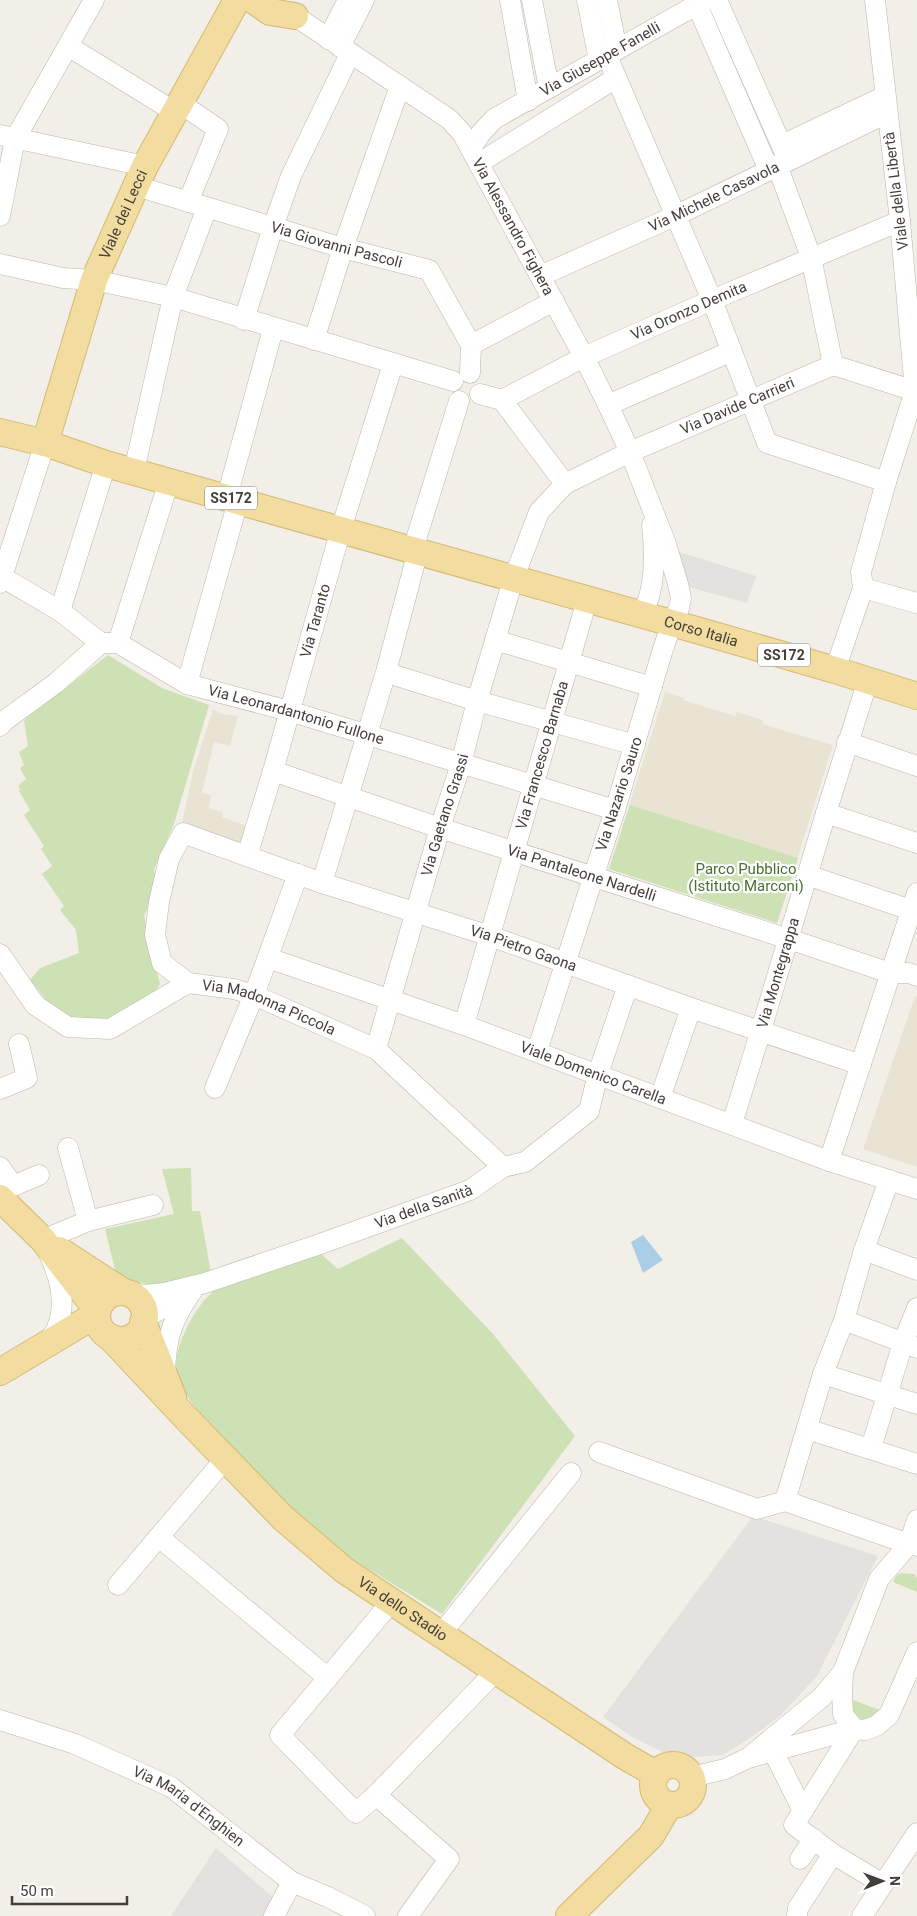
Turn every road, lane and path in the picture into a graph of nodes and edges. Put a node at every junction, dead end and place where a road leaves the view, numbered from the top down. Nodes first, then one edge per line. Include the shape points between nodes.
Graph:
1 (94, 0) edge
2 (237, 0) edge
3 (253, 0) edge
4 (348, 0) edge
5 (364, 0) edge
6 (510, 0) edge
7 (532, 0) edge
8 (587, 0) edge
9 (607, 0) edge
10 (717, 0) edge
11 (875, 0) edge
12 (701, 2) edge
13 (289, 8) edge
14 (68, 46) junction
15 (339, 47) junction
16 (608, 55) junction
17 (616, 78) junction
18 (400, 86) junction
19 (549, 88) junction
20 (528, 101) junction
21 (886, 104) junction
22 (177, 108) junction
23 (449, 119) junction
24 (494, 119) junction
25 (8, 137) edge
26 (475, 155) junction
27 (779, 160) junction
28 (140, 176) junction
29 (188, 202) junction
30 (207, 208) junction
31 (0, 216) edge
32 (675, 216) junction
33 (900, 221) junction
34 (273, 228) junction
35 (343, 248) junction
36 (811, 257) junction
37 (0, 264) edge
38 (540, 276) junction
39 (94, 280) junction
40 (173, 297) junction
41 (712, 300) junction
42 (554, 302) junction
43 (244, 320) junction
44 (273, 329) junction
45 (314, 340) junction
46 (471, 345) junction
47 (732, 351) junction
48 (584, 357) junction
49 (393, 364) junction
50 (833, 365) junction
51 (461, 377) junction
52 (914, 391) junction
53 (480, 394) junction
54 (502, 400) junction
55 (459, 401) junction
56 (752, 401) junction
57 (608, 405) junction
58 (0, 432) edge
59 (45, 443) junction
60 (630, 452) junction
61 (106, 464) junction
62 (134, 471) junction
63 (169, 481) junction
64 (886, 482) junction
65 (565, 484) junction
66 (233, 499) junction
67 (650, 505) junction
68 (341, 529) junction
69 (415, 550) junction
70 (1, 578) edge
71 (513, 580) junction
72 (863, 588) junction
73 (587, 600) junction
74 (917, 603) edge
75 (60, 611) junction
76 (642, 616) junction
77 (672, 623) junction
78 (495, 640) junction
79 (109, 643) junction
80 (569, 662) junction
81 (835, 670) junction
82 (391, 674) dead end
83 (868, 680) junction
84 (187, 684) junction
85 (652, 687) junction
86 (917, 696) edge
87 (477, 701) junction
88 (289, 712) junction
89 (552, 722) junction
90 (0, 726) edge
91 (367, 736) junction
92 (847, 742) junction
93 (635, 745) junction
94 (461, 764) junction
95 (917, 766) edge
96 (273, 771) junction
97 (534, 786) junction
98 (348, 796) junction
99 (615, 810) junction
100 (826, 813) junction
101 (440, 828) junction
102 (917, 843) edge
103 (515, 850) junction
104 (247, 856) junction
105 (298, 874) junction
106 (592, 875) junction
107 (808, 875) junction
108 (322, 883) junction
109 (914, 902) edge
110 (416, 912) junction
111 (490, 936) junction
112 (789, 939) junction
113 (0, 954) edge
114 (268, 958) junction
115 (566, 963) junction
116 (890, 973) junction
117 (917, 976) edge
118 (188, 983) junction
119 (628, 985) junction
120 (254, 996) junction
121 (390, 1000) junction
122 (691, 1008) junction
123 (464, 1024) junction
124 (761, 1030) junction
125 (20, 1044) dead end
126 (376, 1050) junction
127 (537, 1051) junction
128 (862, 1064) junction
129 (598, 1074) junction
130 (215, 1088) dead end
131 (0, 1089) edge
132 (660, 1098) junction
133 (732, 1124) junction
134 (68, 1148) dead end
135 (829, 1161) junction
136 (0, 1167) edge
137 (503, 1167) junction
138 (39, 1175) dead end
139 (889, 1180) junction
140 (917, 1189) edge
141 (0, 1198) edge
142 (153, 1205) dead end
143 (88, 1221) junction
144 (43, 1240) junction
145 (864, 1250) junction
146 (917, 1270) edge
147 (198, 1287) junction
148 (125, 1292) junction
149 (917, 1308) edge
150 (144, 1320) junction
151 (844, 1320) junction
152 (103, 1324) junction
153 (910, 1346) edge
154 (34, 1352) junction
155 (0, 1372) edge
156 (823, 1374) junction
157 (164, 1375) junction
158 (888, 1394) junction
159 (917, 1404) edge
160 (177, 1409) junction
161 (807, 1429) junction
162 (871, 1448) junction
163 (599, 1452) dead end
164 (225, 1459) junction
165 (917, 1464) edge
166 (571, 1473) dead end
167 (785, 1502) junction
168 (917, 1520) edge
169 (159, 1537) junction
170 (913, 1545) edge
171 (118, 1585) dead end
172 (392, 1601) junction
173 (442, 1634) junction
174 (917, 1652) edge
175 (497, 1670) junction
176 (843, 1672) junction
177 (913, 1672) edge
178 (328, 1678) junction
179 (0, 1720) edge
180 (854, 1729) junction
181 (773, 1751) junction
182 (748, 1758) junction
183 (656, 1774) junction
184 (692, 1777) junction
185 (376, 1795) junction
186 (669, 1805) junction
187 (803, 1811) junction
188 (917, 1833) edge
189 (814, 1840) junction
190 (833, 1854) junction
191 (800, 1859) dead end
192 (292, 1882) junction
193 (883, 1884) junction
194 (274, 1916) edge
195 (365, 1916) edge
196 (408, 1916) edge
197 (569, 1916) edge
198 (797, 1916) edge
199 (862, 1916) edge

1 - 14 street
2 - 22 main road, Viale dei Lecci
3 - 13 main road via 270,12
4 - 15 street
5 - 15 street
6 - 20 street
7 - 19 street
8 - 16 street
9 - 16 street
10 - 27 street
11 - 21 street, Viale della Libertà
12 - 16 street, Via Giuseppe Fanelli
12 - 27 street
13 - 15 street, Via Alessandro Fighera
14 - 22 street
14 - 25 street
15 - 18 street, Via Alessandro Fighera
15 - 34 street
16 - 17 street
16 - 19 street, Via Giuseppe Fanelli
17 - 26 street, Via Giuseppe Fanelli
17 - 32 street
18 - 23 street, Via Alessandro Fighera
18 - 35 street
19 - 20 street, Via Giuseppe Fanelli
20 - 24 street, Via Giuseppe Fanelli
21 - 27 street, Via Michele Casavola
21 - 33 street, Viale della Libertà
22 - 28 main road, Viale dei Lecci
22 - 29 street via 218,129
23 - 24 street
23 - 26 street, Via Alessandro Fighera
24 - 26 street via 481,133
25 - 28 street, Via Giovanni Pascoli
25 - 31 street
26 - 38 street, Via Alessandro Fighera
27 - 32 street, Via Michele Casavola
27 - 36 street
28 - 29 street, Via Giovanni Pascoli
28 - 39 main road, Viale dei Lecci
29 - 30 street, Via Giovanni Pascoli
30 - 34 street, Via Giovanni Pascoli
30 - 40 street
32 - 38 street, Via Michele Casavola
32 - 41 street
33 - 36 street, Via Oronzo Demita
33 - 52 street, Viale della Libertà
34 - 35 street, Via Giovanni Pascoli
34 - 43 street
35 - 45 street
35 - 46 street, Via Giovanni Pascoli via 430,270
36 - 41 street, Via Oronzo Demita
36 - 50 street
37 - 39 street via 63,278
38 - 42 street, Via Alessandro Fighera
39 - 40 street
39 - 59 main road, Viale dei Lecci
40 - 43 street
40 - 62 street
41 - 47 street
41 - 48 street, Via Oronzo Demita
42 - 46 street
42 - 48 street, Via Alessandro Fighera
43 - 44 street
44 - 45 street
44 - 66 street
45 - 49 street
46 - 51 street
47 - 56 street
47 - 57 street
48 - 54 street, Via Oronzo Demita
48 - 57 street, Via Alessandro Fighera
49 - 51 street
49 - 68 street, Via Taranto
50 - 52 street
50 - 56 street, Via Davide Carrieri
51 - 53 street via 478,379 482,388
51 - 55 street via 452,390
52 - 64 street, Viale della Libertà
53 - 54 street
53 - 55 street via 468,403
54 - 65 street
55 - 69 street
56 - 60 street, Via Davide Carrieri
56 - 64 street via 767,443
57 - 60 street, Via Alessandro Fighera
58 - 59 main road, SS172
59 - 61 main road, SS172
59 - 70 street
60 - 65 street, Via Davide Carrieri
60 - 67 street, Via Alessandro Fighera
61 - 62 main road, SS172
61 - 75 street
62 - 63 main road, SS172
63 - 66 main road, SS172
63 - 79 street
64 - 72 street, Viale della Libertà via 861,572
65 - 71 street, Via Gaetano Grassi via 539,512
66 - 68 main road, SS172
66 - 84 street
67 - 76 street, Via Alessandro Fighera via 654,547 649,600
67 - 77 street, Via Alessandro Fighera via 666,544 681,598
68 - 69 main road, SS172
68 - 88 street, Via Taranto
69 - 71 main road, SS172
69 - 91 street
70 - 75 street, Via Leonardantonio Fullone
71 - 73 main road, Corso Italia / SS172
71 - 78 street, Via Gaetano Grassi
72 - 74 street
72 - 81 street, Viale della Libertà
73 - 76 main road, Corso Italia / SS172
73 - 80 street, Via Francesco Barnaba
75 - 79 street, Via Leonardantonio Fullone
76 - 77 main road, Corso Italia / SS172
77 - 81 main road, Corso Italia / SS172
77 - 85 street, Via Nazario Sauro
78 - 80 street
78 - 87 street, Via Gaetano Grassi
79 - 84 street, Via Leonardantonio Fullone
79 - 90 street
80 - 85 street
80 - 89 street, Via Francesco Barnaba
81 - 83 main road, Corso Italia / SS172
82 - 87 street
83 - 86 main road, Corso Italia / SS172
83 - 92 street, Via Montegrappa
84 - 88 street, Via Leonardantonio Fullone
85 - 93 street, Via Nazario Sauro
87 - 89 street
87 - 94 street, Via Gaetano Grassi
88 - 91 street, Via Leonardantonio Fullone
88 - 96 street, Via Taranto
89 - 93 street
89 - 97 street, Via Francesco Barnaba
91 - 94 street, Via Leonardantonio Fullone
91 - 98 street
92 - 95 street
92 - 100 street, Via Montegrappa
93 - 99 street, Via Nazario Sauro
94 - 97 street, Via Leonardantonio Fullone
94 - 101 street, Via Gaetano Grassi
96 - 98 street, Via Pantaleone Nardelli
96 - 104 street, Via Taranto
97 - 99 street, Via Leonardantonio Fullone
97 - 103 street, Via Francesco Barnaba
98 - 101 street, Via Pantaleone Nardelli
98 - 108 street
99 - 106 street, Via Nazario Sauro
100 - 102 street
100 - 107 street, Via Montegrappa
101 - 103 street, Via Pantaleone Nardelli
101 - 110 street, Via Gaetano Grassi
103 - 106 street, Via Pantaleone Nardelli
103 - 111 street, Via Francesco Barnaba
104 - 105 street, Via Pietro Gaona
104 - 118 street, Via Pietro Gaona via 183,833 169,859 154,935 162,963
105 - 108 street, Via Pietro Gaona
105 - 114 street
106 - 112 street, Via Pantaleone Nardelli
106 - 115 street, Via Nazario Sauro
107 - 109 street
107 - 112 street, Via Montegrappa
108 - 110 street, Via Pietro Gaona
109 - 116 street
110 - 111 street, Via Pietro Gaona
110 - 121 street, Via Gaetano Grassi
111 - 115 street, Via Pietro Gaona
111 - 123 street, Via Francesco Barnaba
112 - 116 street, Via Pantaleone Nardelli
112 - 124 street, Via Montegrappa
113 - 118 street, Via Madonna Piccola via 35,1004 68,1027 110,1029
114 - 120 street
114 - 121 street, Viale Domenico Carella
115 - 119 street, Via Pietro Gaona
115 - 127 street, Via Nazario Sauro
116 - 117 street, Via Pantaleone Nardelli
116 - 128 street
118 - 120 street, Via Madonna Piccola via 234,989
119 - 122 street, Via Pietro Gaona
119 - 129 street, Via della Sanità
120 - 126 street, Via Madonna Piccola
120 - 130 street
121 - 123 street, Viale Domenico Carella
121 - 126 street, Via Gaetano Grassi
122 - 124 street, Via Pietro Gaona
122 - 132 street
123 - 127 street, Viale Domenico Carella
124 - 128 street, Via Pietro Gaona
124 - 133 street, Via Montegrappa
125 - 131 street via 27,1078
126 - 137 street, Via Madonna Piccola
127 - 129 street, Viale Domenico Carella
128 - 135 street
129 - 132 street, Viale Domenico Carella
129 - 137 street, Via della Sanità via 589,1111 525,1162
132 - 133 street, Viale Domenico Carella
133 - 135 street, Viale Domenico Carella
134 - 143 street
135 - 139 street, Viale Domenico Carella
136 - 138 street via 14,1186
137 - 147 street, Via della Sanità via 470,1190
139 - 140 street, Viale Domenico Carella
139 - 145 street
141 - 144 main road
142 - 143 street
143 - 144 street
144 - 148 main road
144 - 152 main road, Via dello Stadio
144 - 154 street via 56,1270 62,1310 56,1331
145 - 146 street
145 - 151 street
147 - 148 street, Via della Sanità via 145,1295
147 - 150 street, Via della Sanità
147 - 157 street, Via dello Stadio via 178,1312 169,1334
148 - 150 main road via 134,1296 143,1307
148 - 152 main road via 106,1296 100,1302
149 - 153 street
150 - 152 main road via 137,1333 117,1339
150 - 157 main road, Via dello Stadio
151 - 153 street
151 - 156 street
152 - 154 main road via 91,1334 70,1338
152 - 160 main road, Via dello Stadio
153 - 158 street
154 - 155 main road
156 - 158 street
156 - 161 street
157 - 160 main road, Via dello Stadio
158 - 159 street
158 - 162 street
160 - 164 main road, Via dello Stadio
161 - 162 street
161 - 167 street
162 - 165 street
163 - 167 street via 757,1509
164 - 169 street
164 - 172 main road, Via dello Stadio via 282,1518 344,1570
166 - 173 street
167 - 170 street
168 - 170 street
169 - 171 street
169 - 178 street
170 - 176 street via 880,1579
172 - 173 main road, Via dello Stadio
172 - 178 street
173 - 175 main road, Via dello Stadio
174 - 177 street
175 - 183 main road, Via dello Stadio
175 - 185 street
176 - 180 street via 843,1714
176 - 182 street via 822,1697
177 - 180 street via 890,1715 876,1726
178 - 185 street via 280,1735 356,1813
179 - 192 street, Via Maria d'Enghien via 75,1744 171,1787
180 - 181 street
180 - 187 street
181 - 182 street
181 - 187 street
182 - 184 street via 725,1770
183 - 184 main road via 665,1766 678,1765
183 - 186 main road via 654,1793
184 - 186 main road via 693,1789 687,1801
185 - 196 street via 449,1859
186 - 197 main road via 651,1836
187 - 189 street via 794,1825
188 - 193 street
189 - 190 street
189 - 191 street
190 - 193 street
190 - 198 street via 798,1908
192 - 194 street
192 - 195 street, Via Maria d'Enghien
193 - 199 street

